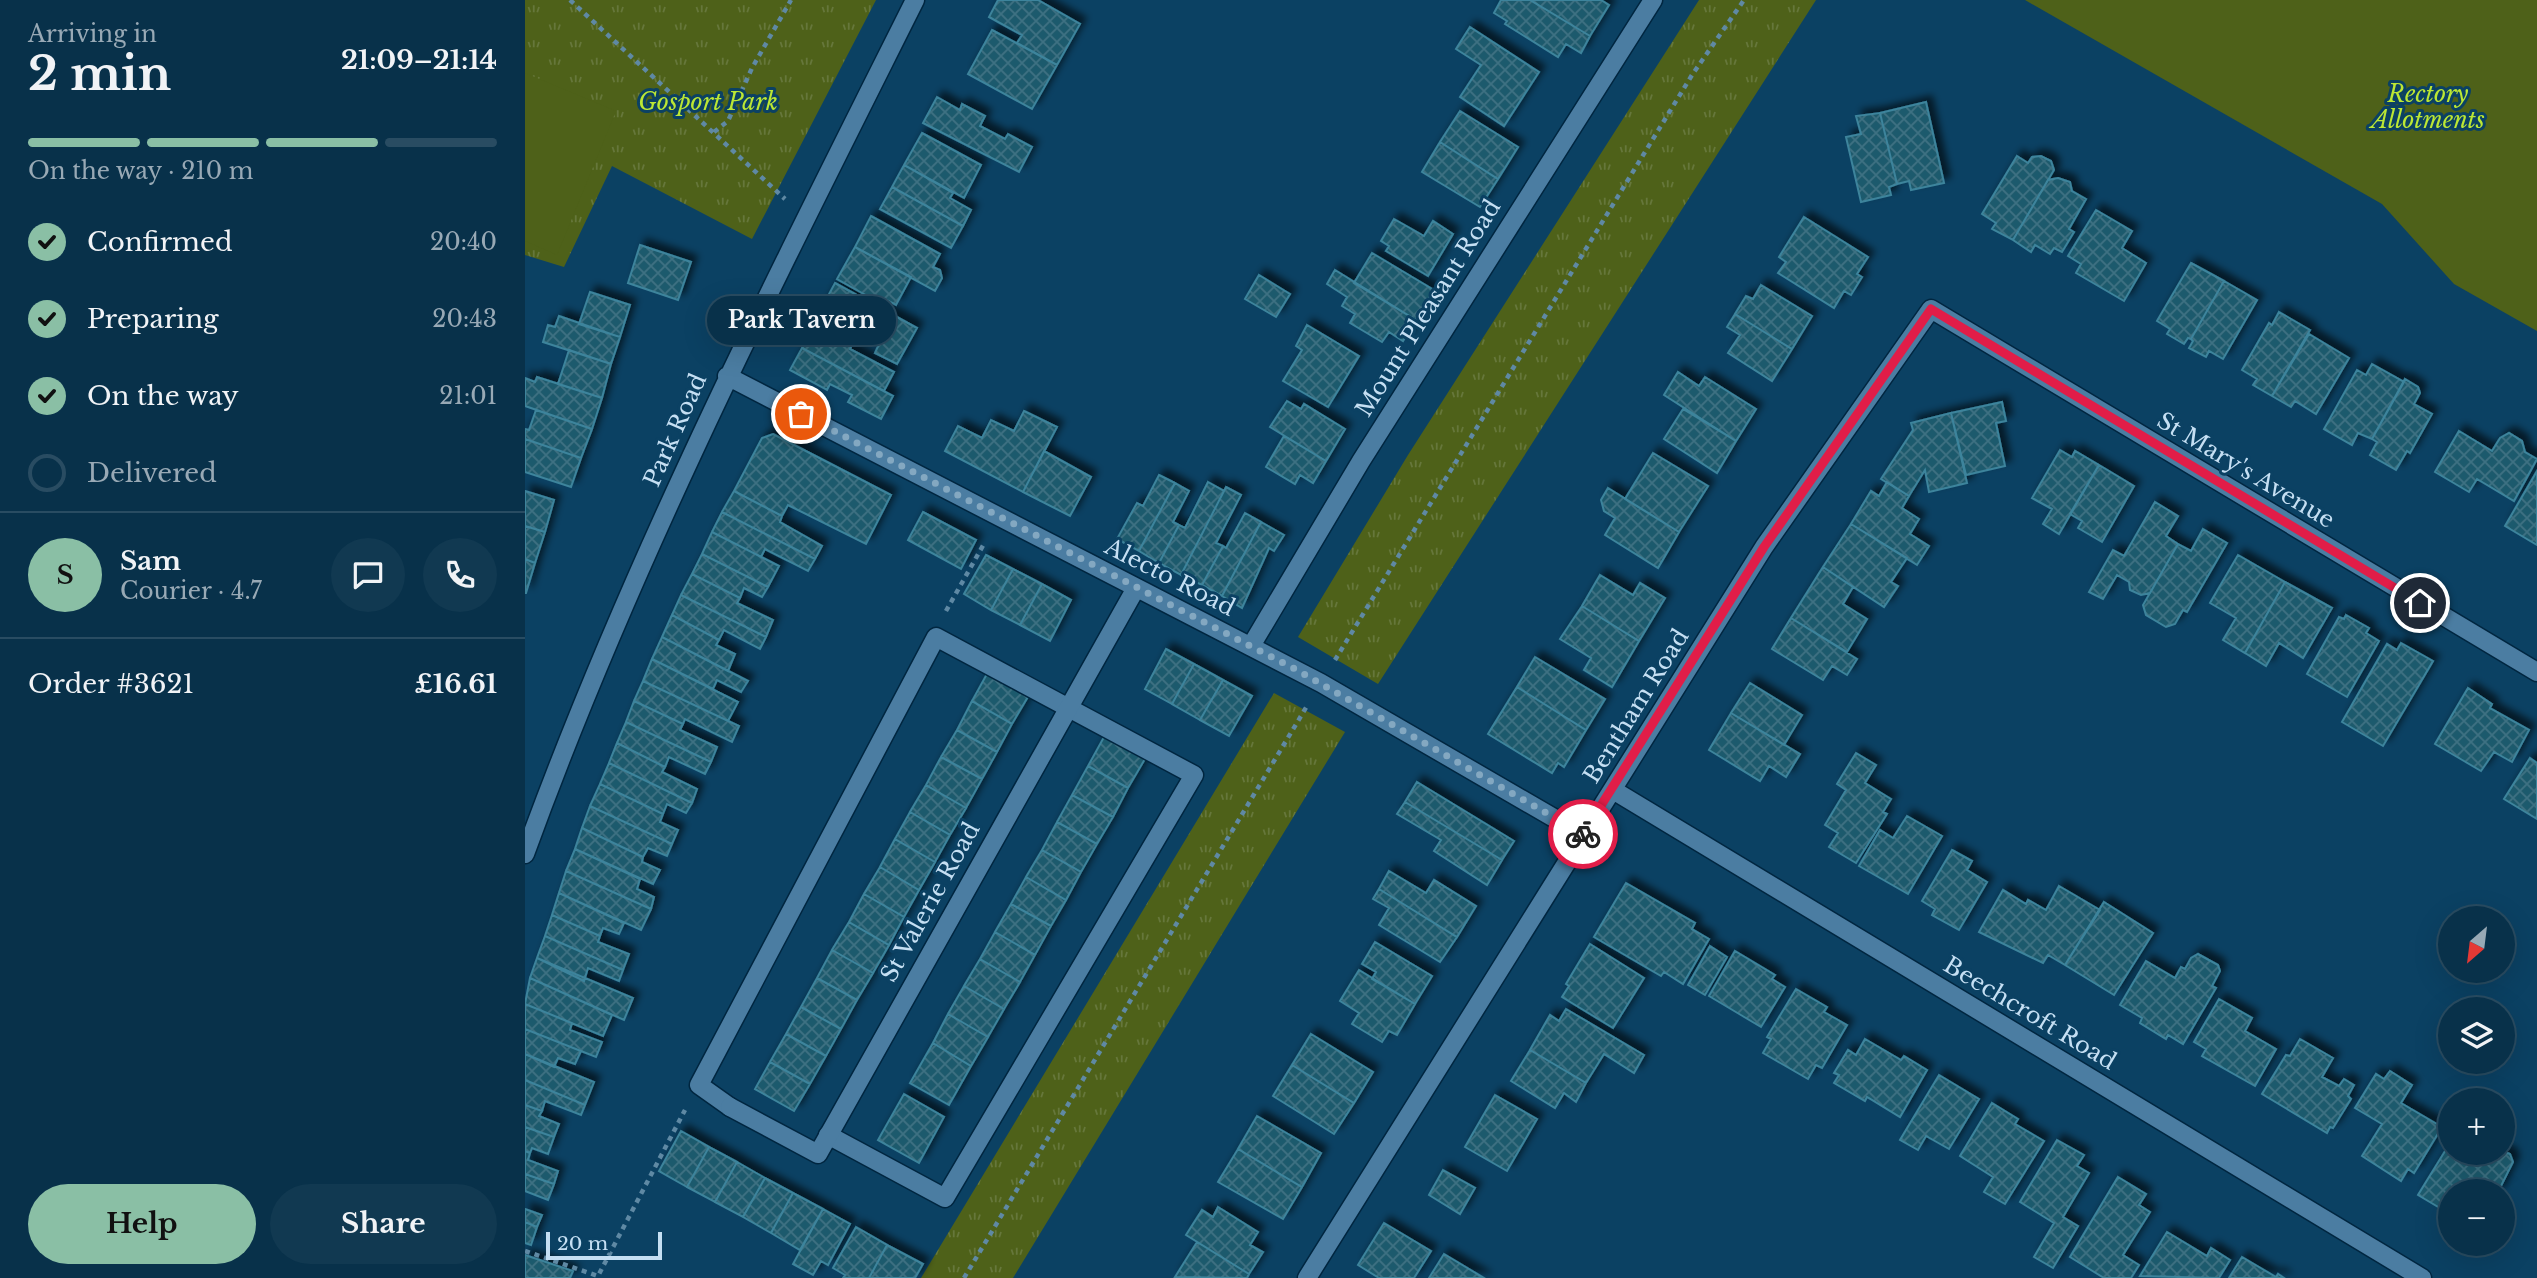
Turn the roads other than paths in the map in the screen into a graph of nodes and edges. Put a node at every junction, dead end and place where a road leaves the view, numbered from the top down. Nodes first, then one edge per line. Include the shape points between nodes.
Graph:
1 (915, 0) edge
2 (1653, 0) edge
3 (1931, 309) joint
4 (727, 376) junction
5 (1136, 588) junction
6 (1251, 646) junction
7 (2537, 673) edge
8 (1068, 708) junction
9 (1613, 790) junction
10 (1585, 836) junction
11 (525, 854) edge
12 (828, 1135) junction
13 (1307, 1278) edge
14 (2422, 1278) edge

1 - 4 street, Park Road
2 - 6 street, Mount Pleasant Road via 1368,450
3 - 7 street, St Mary's Avenue
3 - 9 street, Bentham Road via 1764,547
4 - 5 street, Alecto Road
4 - 11 street, Park Road via 633,584
5 - 6 street, Alecto Road
5 - 8 street, St Valerie Road
6 - 10 street, Alecto Road
8 - 12 street, St Valerie Road
8 - 12 street via 1194,775 945,1198
8 - 12 street via 936,637 699,1085 818,1154
9 - 10 street, Bentham Road
9 - 14 street, Beechcroft Road
10 - 13 street, Bentham Road

